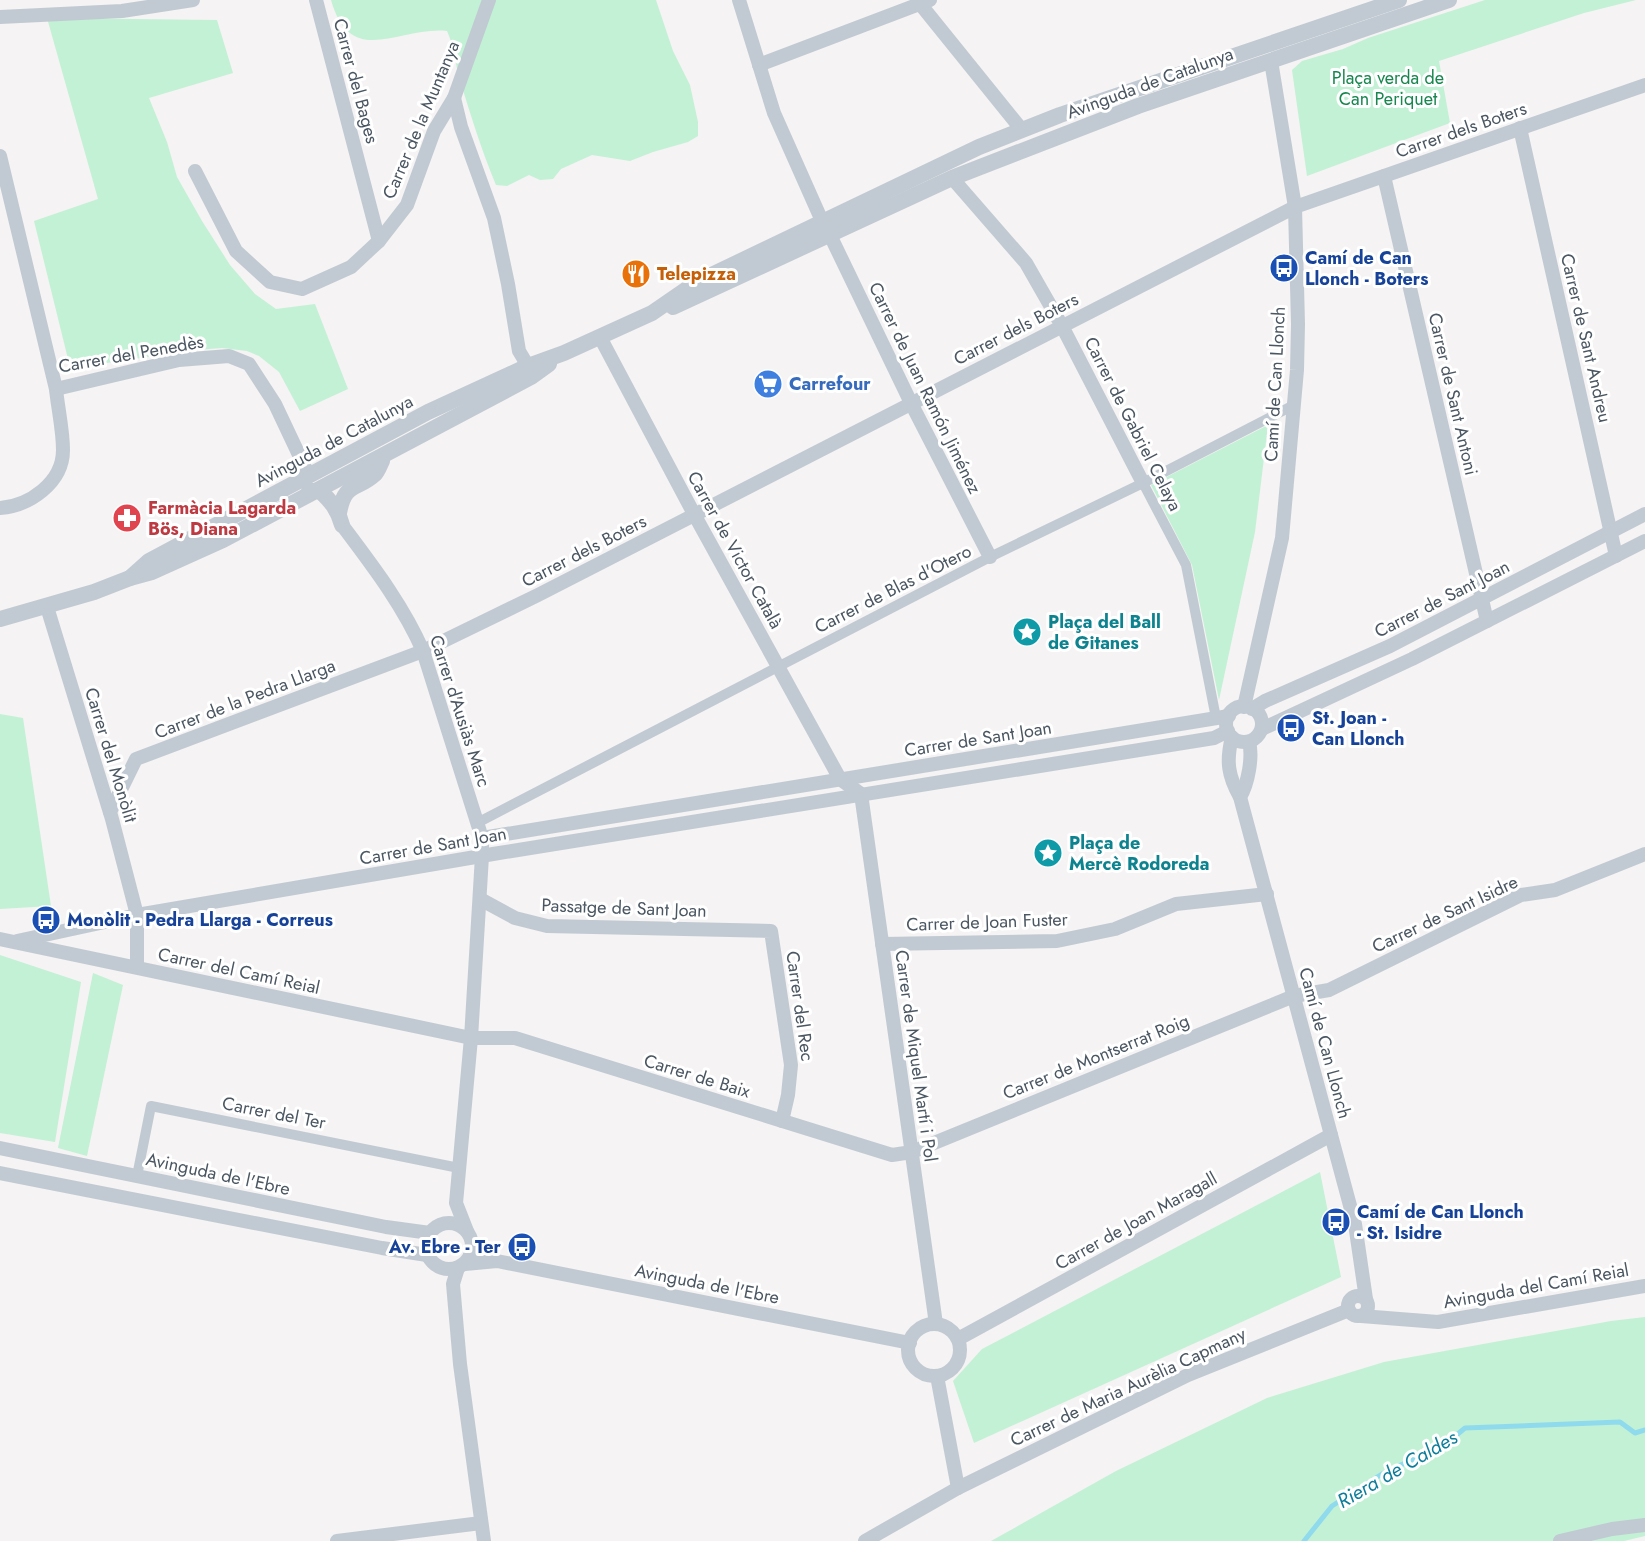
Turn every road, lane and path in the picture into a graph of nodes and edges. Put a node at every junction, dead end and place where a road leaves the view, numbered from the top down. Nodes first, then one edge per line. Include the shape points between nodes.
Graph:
1 (193, 0) edge
2 (316, 0) edge
3 (489, 0) edge
4 (739, 0) edge
5 (1399, 0) edge
6 (1419, 0) edge
7 (1449, 0) edge
8 (923, 1) edge
9 (0, 17) edge
10 (1270, 61) junction
11 (759, 65) junction
12 (1645, 85) edge
13 (454, 98) junction
14 (1060, 115) junction
15 (1520, 128) junction
16 (1022, 130) junction
17 (0, 156) edge
18 (195, 171) dead end
19 (1384, 176) junction
20 (952, 178) junction
21 (1295, 207) junction
22 (826, 228) junction
23 (379, 241) junction
24 (652, 313) junction
25 (1062, 326) junction
26 (600, 337) junction
27 (564, 353) junction
28 (528, 366) junction
29 (56, 389) junction
30 (911, 403) junction
31 (1294, 405) junction
32 (444, 423) junction
33 (386, 455) junction
34 (309, 476) junction
35 (1143, 483) junction
36 (320, 491) junction
37 (291, 506) junction
38 (0, 508) edge
39 (694, 514) junction
40 (1645, 514) edge
41 (341, 519) junction
42 (1611, 532) junction
43 (198, 535) junction
44 (1645, 541) edge
45 (1616, 556) junction
46 (990, 557) junction
47 (130, 578) junction
48 (1482, 599) junction
49 (47, 607) junction
50 (0, 619) edge
51 (1487, 621) junction
52 (423, 651) junction
53 (778, 667) junction
54 (1248, 708) junction
55 (1222, 717) junction
56 (1262, 729) junction
57 (1230, 734) junction
58 (1249, 742) junction
59 (840, 779) junction
60 (861, 794) junction
61 (1240, 797) junction
62 (110, 812) junction
63 (477, 824) junction
64 (482, 838) junction
65 (1645, 854) edge
66 (482, 856) junction
67 (1267, 894) junction
68 (480, 899) junction
69 (137, 915) junction
70 (771, 931) joint
71 (6, 940) edge
72 (882, 944) junction
73 (137, 967) junction
74 (1294, 996) junction
75 (471, 1038) junction
76 (782, 1121) junction
77 (1331, 1134) junction
78 (0, 1148) edge
79 (912, 1152) junction
80 (459, 1168) junction
81 (0, 1173) edge
82 (137, 1176) junction
83 (456, 1203) junction
84 (436, 1229) junction
85 (469, 1238) junction
86 (427, 1255) junction
87 (497, 1261) junction
88 (461, 1266) junction
89 (444, 1269) junction
90 (453, 1284) junction
91 (1645, 1286) edge
92 (1366, 1299) joint
93 (1355, 1313) junction
94 (936, 1324) junction
95 (958, 1339) junction
96 (910, 1343) junction
97 (938, 1376) junction
98 (958, 1488) junction
99 (482, 1523) junction
100 (1645, 1525) edge
101 (337, 1541) edge
102 (484, 1541) edge
103 (866, 1541) edge
104 (1560, 1541) edge

1 - 9 street via 122,11
2 - 23 street, Carrer del Bages
3 - 13 street, Carrer de la Muntanya
4 - 11 street, Carrer de Juan Ramón Jiménez
5 - 14 street, Avinguda de Catalunya
6 - 10 street via 1276,50
7 - 10 street, Avinguda de Catalunya
8 - 11 street
8 - 16 street
10 - 14 street via 1254,59 1226,66 1121,103
10 - 20 street, Avinguda de Catalunya via 1138,106
10 - 21 street, Camí de Can Llonch
11 - 22 street, Carrer de Juan Ramón Jiménez via 774,113
12 - 15 street, Carrer dels Boters
13 - 23 street, Carrer de la Muntanya via 434,131 407,205
13 - 28 street via 494,218 519,351
14 - 16 street, Avinguda de Catalunya
15 - 19 street, Carrer dels Boters
15 - 42 street, Carrer de Sant Andreu
16 - 22 street, Avinguda de Catalunya via 946,162
17 - 29 street, Carrer del Penedès
18 - 23 street, Carrer de la Muntanya via 236,251 270,282 302,289 351,267
19 - 21 street, Carrer dels Boters
19 - 48 street, Carrer de Sant Antoni
20 - 22 street, Avinguda de Catalunya via 868,216
20 - 25 street, Carrer de Gabriel Celaya via 1026,263
21 - 25 street, Carrer dels Boters
21 - 31 street, Camí de Can Llonch via 1298,324
22 - 24 street, Avinguda de Catalunya via 729,282 676,307
22 - 24 street, Avinguda de Catalunya via 697,282
22 - 30 street, Carrer de Juan Ramón Jiménez
24 - 26 street, Avinguda de Catalunya
25 - 30 street, Carrer dels Boters
25 - 35 street, Carrer de Gabriel Celaya
26 - 27 street, Avinguda de Catalunya
26 - 39 street, Carrer de Victor Català
27 - 28 street, Avinguda de Catalunya
27 - 32 street, Avinguda de Catalunya via 531,377
28 - 34 street, Avinguda de Catalunya via 428,412
29 - 34 street, Carrer del Penedès via 179,360 229,356 249,364 275,404
29 - 38 street via 63,451 56,474 52,482 24,504
30 - 39 street, Carrer dels Boters
30 - 46 street, Carrer de Juan Ramón Jiménez
31 - 35 street, Carrer de Blas d'Otero
31 - 54 street, Camí de Can Llonch via 1282,538
32 - 33 street, Avinguda de Catalunya
32 - 34 street via 406,433 326,477
33 - 36 street, Avinguda de Catalunya
33 - 41 street via 375,474 348,490 341,501
34 - 43 street, Avinguda de Catalunya
35 - 46 street, Carrer de Blas d'Otero
35 - 55 street, Carrer de Gabriel Celaya via 1186,565
36 - 37 street, Avinguda de Catalunya
36 - 41 street
36 - 43 street via 302,491 232,526
37 - 41 street via 309,502
37 - 47 street, Avinguda de Catalunya via 152,572
39 - 52 street, Carrer dels Boters
39 - 53 street, Carrer de Victor Català
40 - 42 street, Carrer de Sant Joan
41 - 52 street, Carrer d'Ausiàs Marc via 393,594
42 - 45 street, Carrer de Sant Andreu
42 - 48 street, Carrer de Sant Joan
43 - 47 street, Avinguda de Catalunya via 149,561
44 - 45 street
45 - 51 street
46 - 53 street, Carrer de Blas d'Otero
47 - 49 street, Avinguda de Catalunya
48 - 51 street, Carrer de Sant Antoni
48 - 54 street, Carrer de Sant Joan via 1390,646
49 - 50 street, Avinguda de Catalunya
49 - 62 street, Carrer del Monòlit
51 - 56 street
52 - 62 street, Carrer de la Pedra Llarga via 136,759
52 - 63 street, Carrer d'Ausiàs Marc
53 - 59 street, Carrer de Victor Català
53 - 63 street, Carrer de Blas d'Otero
54 - 55 street via 1240,707
54 - 56 street via 1257,711
55 - 57 street via 1227,720
55 - 59 street, Carrer de Sant Joan
56 - 58 street
57 - 58 street via 1240,742
57 - 60 street, Carrer de Sant Joan
57 - 61 street, Camí de Can Llonch via 1227,755 1231,782
58 - 61 street via 1248,769
59 - 60 street
59 - 64 street, Carrer de Sant Joan
60 - 66 street, Carrer de Sant Joan
60 - 72 street, Carrer de Miquel Martí i Pol
61 - 67 street, Camí de Can Llonch
62 - 69 street, Carrer del Monòlit
63 - 64 street, Carrer d'Ausiàs Marc
64 - 66 street, Carrer d'Ausiàs Marc
65 - 74 street, Carrer de Sant Isidre via 1555,890 1521,895 1329,990
66 - 68 street, Carrer d'Ausiàs Marc
66 - 69 street, Carrer de Sant Joan
67 - 72 street, Carrer de Joan Fuster via 1176,904 1115,929 1057,940
67 - 74 street, Camí de Can Llonch
68 - 70 street, Passatge de Sant Joan via 515,918 547,926
68 - 75 street, Carrer d'Ausiàs Marc
69 - 71 street, Carrer de Sant Joan
69 - 73 street, Carrer del Monòlit
70 - 76 street, Carrer del Rec via 792,1065
71 - 73 street, Carrer del Camí Reial
72 - 79 street, Carrer de Miquel Martí i Pol
73 - 75 street, Carrer del Camí Reial
74 - 77 street, Camí de Can Llonch
74 - 79 street, Carrer de Montserrat Roig
75 - 76 street, Carrer de Baix via 515,1038
75 - 80 street
76 - 79 street, Carrer de Baix via 892,1155
77 - 92 street, Camí de Can Llonch via 1355,1224
77 - 95 street, Carrer de Joan Maragall
78 - 82 street, Avinguda de l'Ebre
79 - 94 street, Carrer de Miquel Martí i Pol
80 - 82 street, Carrer del Ter via 151,1107
80 - 83 street
81 - 86 street
82 - 84 street, Avinguda de l'Ebre via 386,1227
83 - 84 street
83 - 85 street
84 - 85 street, Avinguda de l'Ebre via 455,1224
84 - 86 street via 426,1240
85 - 87 street, Avinguda de l'Ebre
85 - 88 street via 469,1258
86 - 89 street
87 - 88 street, Avinguda de l'Ebre
87 - 96 street, Avinguda de l'Ebre
88 - 89 street, Avinguda de l'Ebre
88 - 90 street
89 - 90 street
90 - 99 street
91 - 93 street, Avinguda del Camí Reial via 1438,1322
92 - 93 street, Carrer de Maria Aurèlia Capmany via 1352,1298 1349,1303
93 - 98 street, Carrer de Maria Aurèlia Capmany via 1188,1375
94 - 95 street
94 - 96 street via 917,1331
95 - 97 street via 960,1350 955,1367
96 - 97 street via 911,1362 917,1370
97 - 98 street
98 - 103 street, Carrer de Maria Aurèlia Capmany
99 - 101 street
99 - 102 street
100 - 104 street

